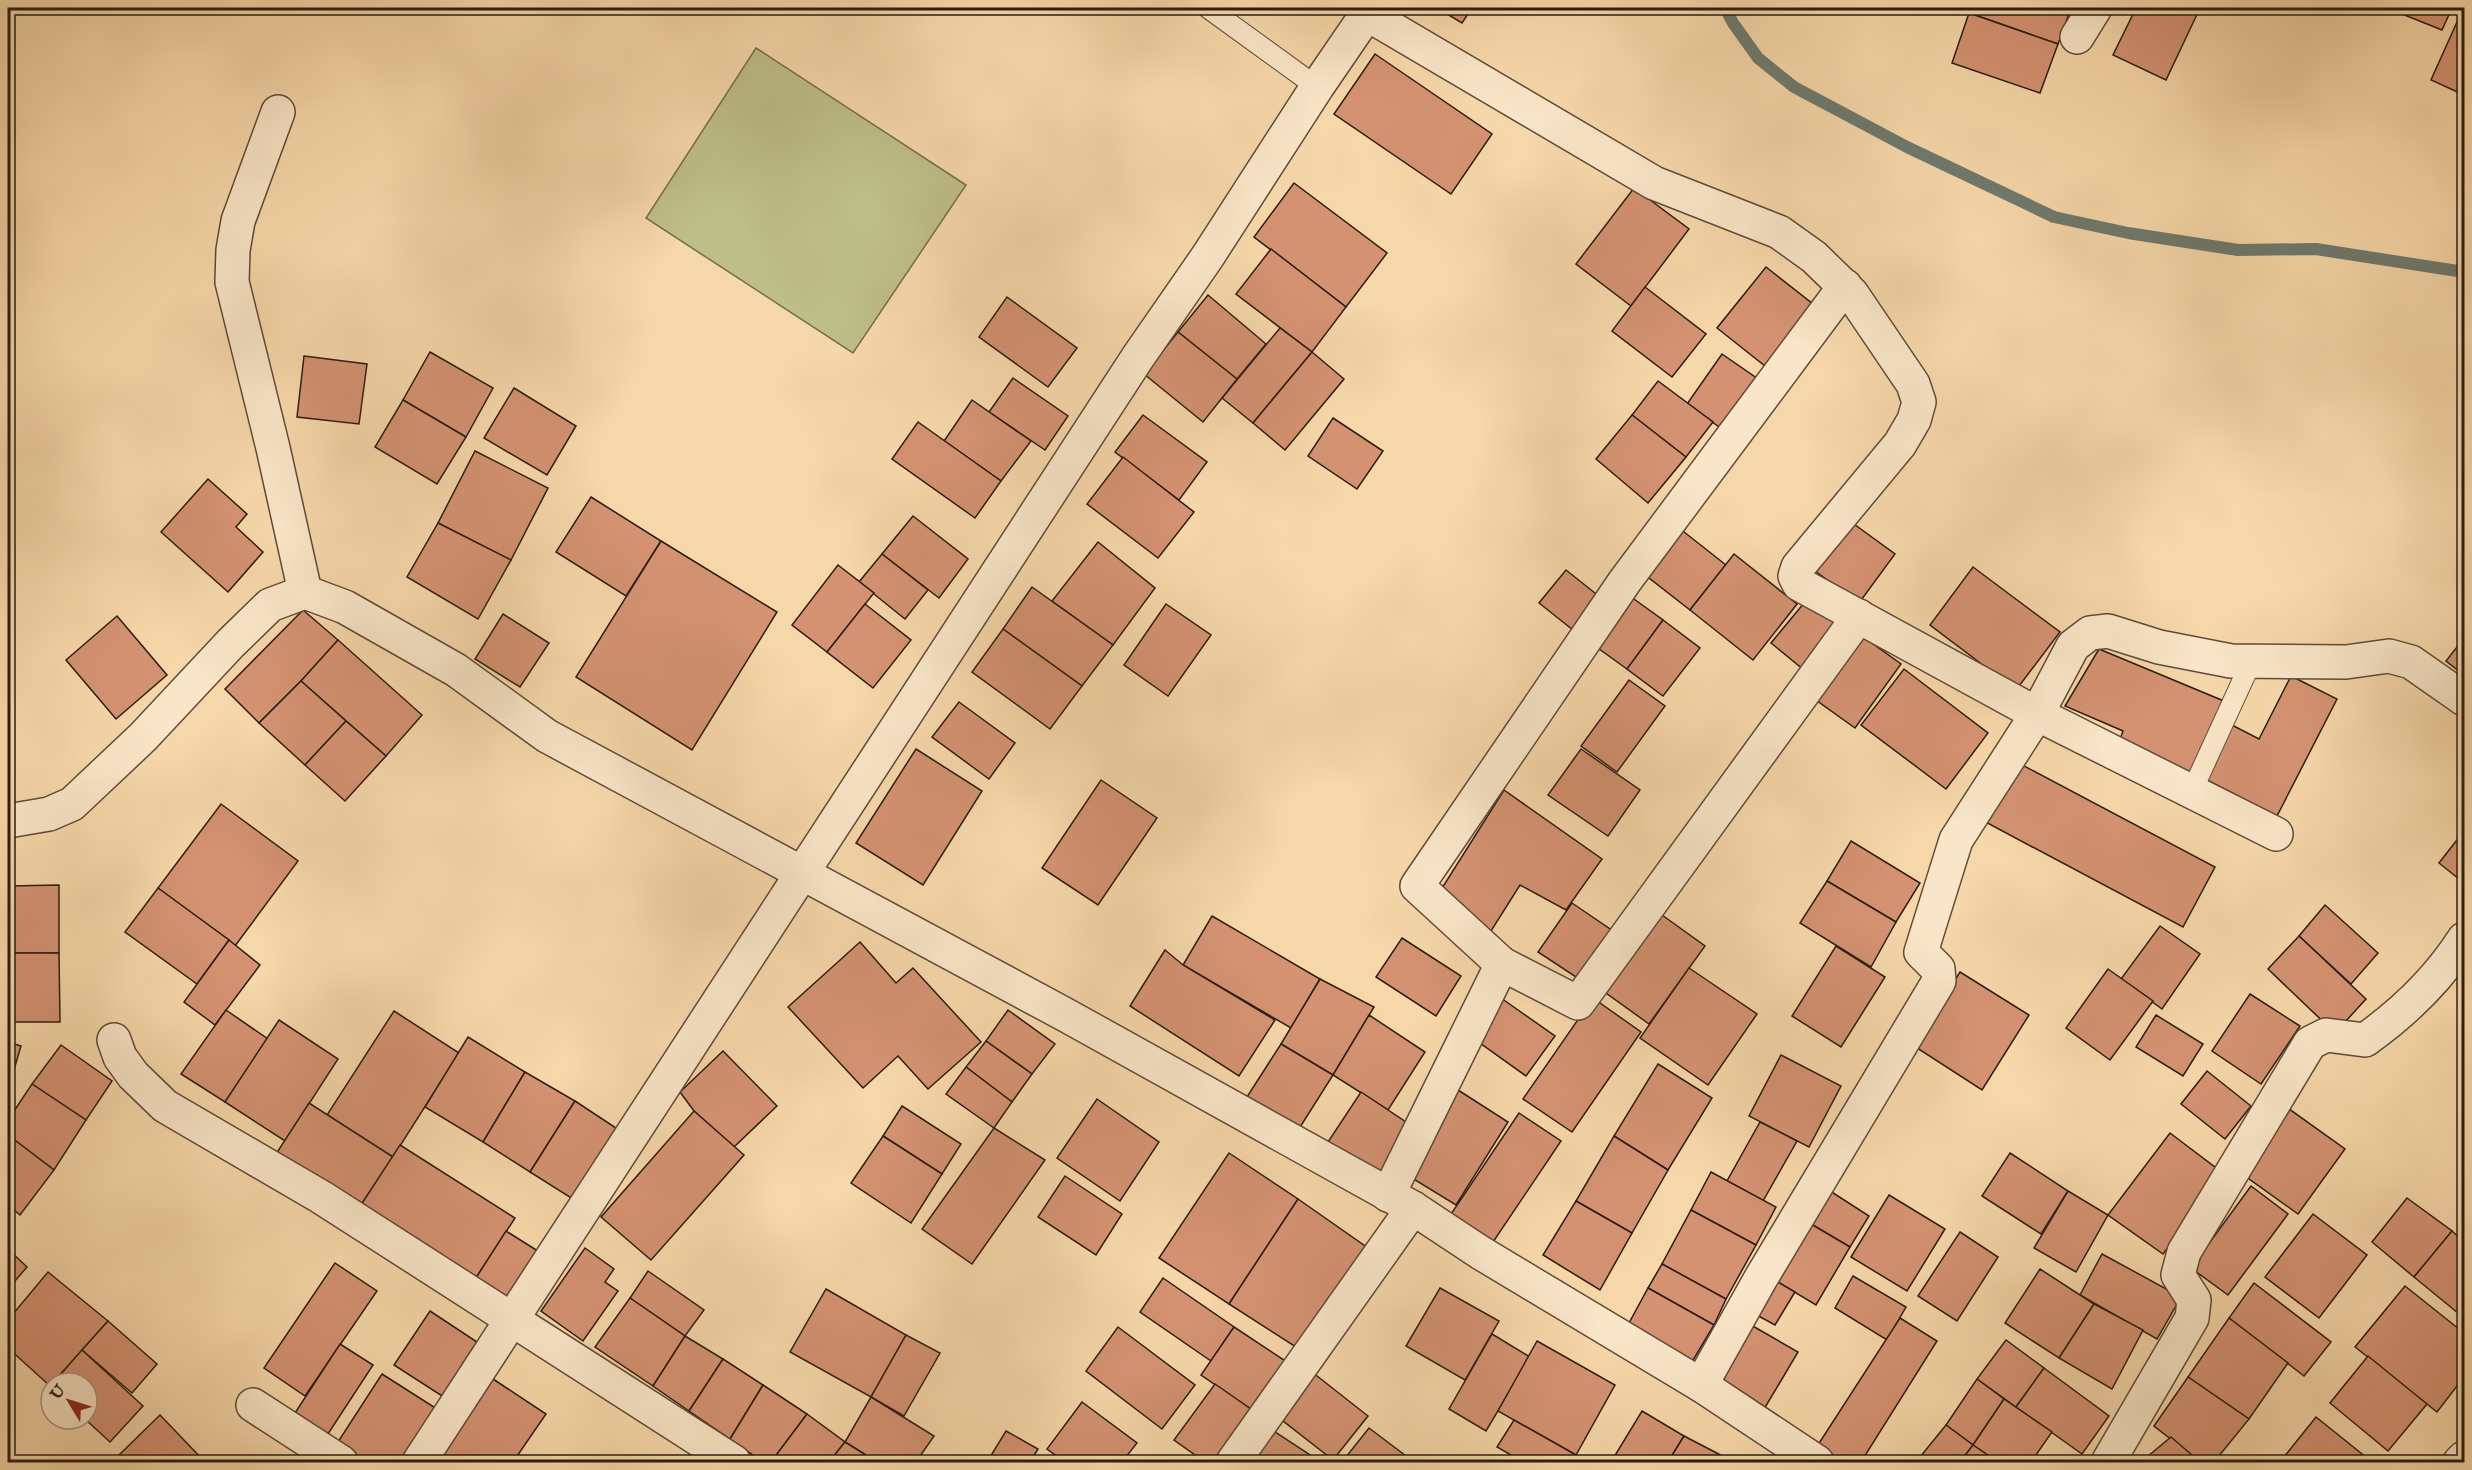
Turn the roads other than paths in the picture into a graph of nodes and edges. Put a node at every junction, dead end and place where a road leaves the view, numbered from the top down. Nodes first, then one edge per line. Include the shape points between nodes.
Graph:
1 (1208, 8) edge
2 (2095, 8) edge
3 (1369, 11) edge
4 (2077, 38) dead end
5 (1317, 87) junction
6 (278, 112) dead end
7 (1845, 286) junction
8 (305, 592) junction
9 (1859, 616) junction
10 (2252, 660) junction
11 (2464, 699) edge
12 (2037, 714) junction
13 (2192, 791) junction
14 (8, 821) edge
15 (2276, 834) dead end
16 (802, 874) junction
17 (2464, 939) edge
18 (1502, 964) junction
19 (114, 1040) dead end
20 (1401, 1201) junction
21 (513, 1320) junction
22 (1701, 1385) junction
23 (253, 1405) dead end
24 (1796, 1457) edge
25 (2464, 1458) edge
26 (340, 1462) edge
27 (419, 1462) edge
28 (734, 1462) edge
29 (1233, 1462) edge
30 (2108, 1462) edge
31 (2460, 1462) edge

1 - 5 lane
2 - 4 street
3 - 5 street
3 - 7 street via 1654,183 1779,232
5 - 16 street
6 - 8 street via 238,221 232,282
7 - 9 street via 1913,384 1919,402 1900,444 1798,567 1795,576 1799,584
7 - 18 street via 1625,581 1417,886
8 - 14 street via 270,605 143,737 72,804 49,814
8 - 16 street via 345,607 416,647 456,670 547,736
9 - 12 street
9 - 18 street via 1578,1003
10 - 11 street via 2346,662 2389,656 2411,662
10 - 12 street via 2231,661 2159,647 2108,631 2090,633 2073,646
10 - 13 lane
12 - 13 street
12 - 22 street via 1956,840 1921,952 1938,969 1939,981
13 - 15 street
16 - 20 street
16 - 21 street
17 - 30 street via 2398,1017 2365,1040 2326,1035 2310,1043 2184,1252 2178,1275 2194,1299 2192,1318
18 - 20 street
19 - 21 street via 133,1076 165,1106 321,1197
20 - 22 street
20 - 29 street
21 - 27 street
21 - 28 street
22 - 24 street
23 - 26 street
25 - 31 street

